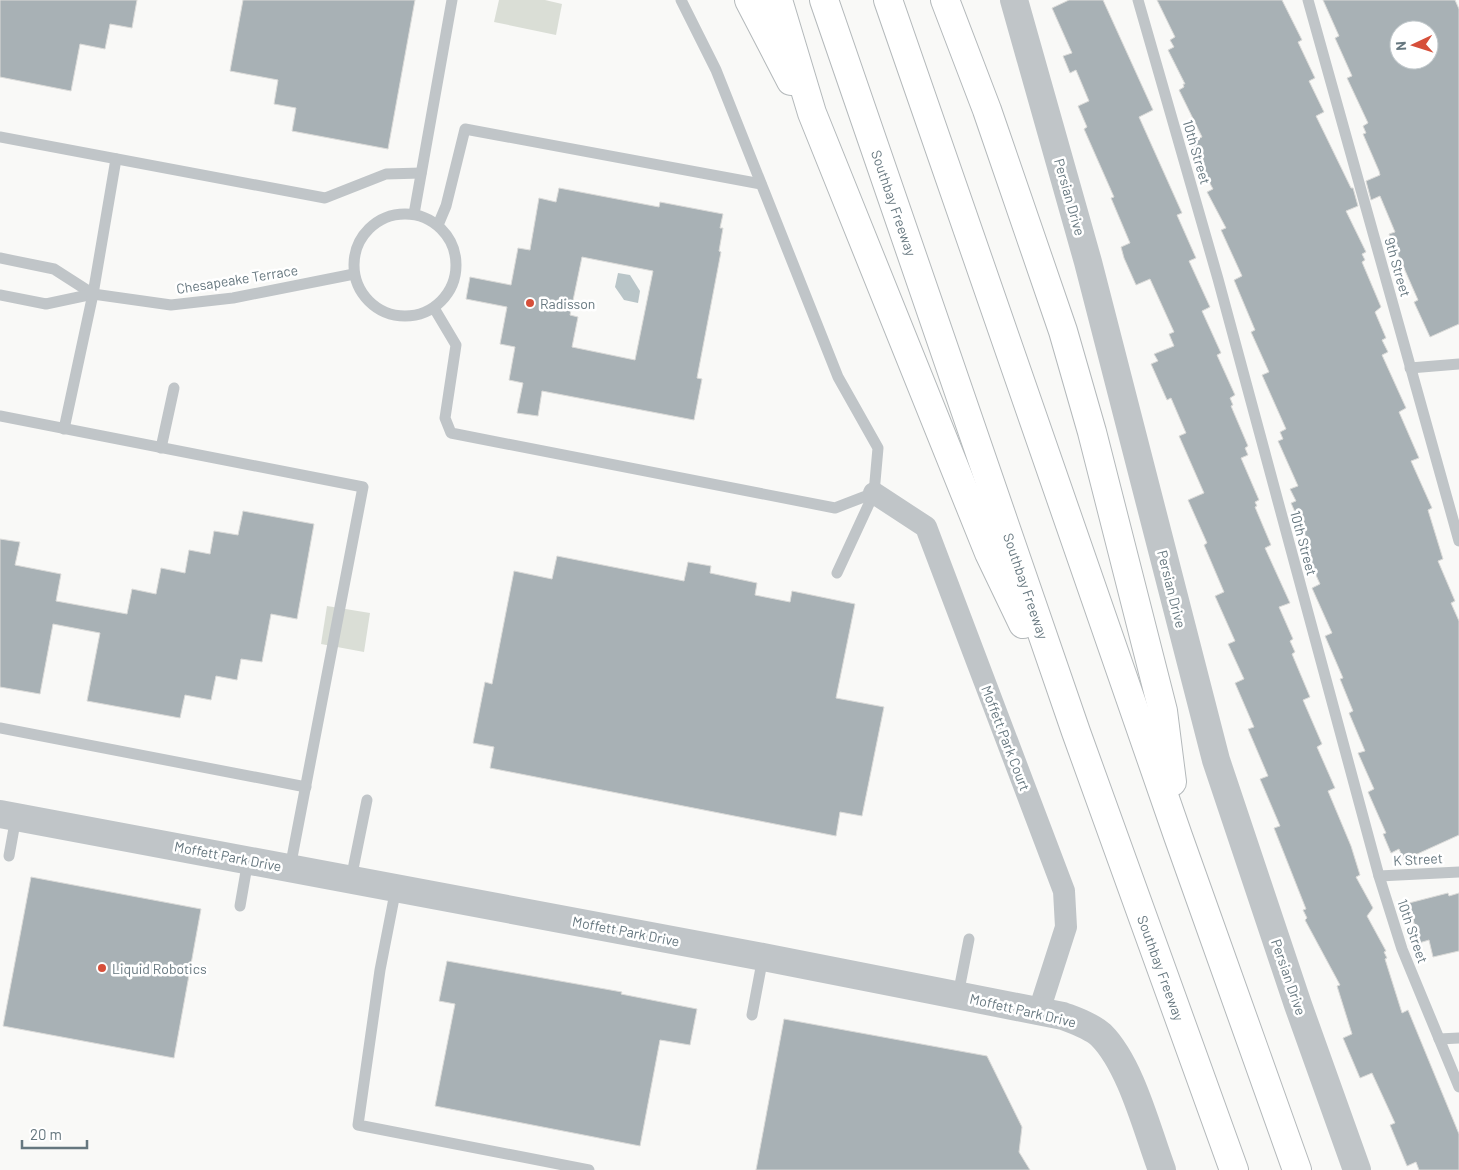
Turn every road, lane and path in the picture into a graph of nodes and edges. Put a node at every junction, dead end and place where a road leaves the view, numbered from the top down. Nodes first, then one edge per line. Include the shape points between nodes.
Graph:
1 (452, 0) edge
2 (681, 0) edge
3 (749, 0) edge
4 (778, 0) edge
5 (824, 0) edge
6 (888, 0) edge
7 (945, 0) edge
8 (960, 0) edge
9 (1014, 0) edge
10 (1138, 0) edge
11 (1308, 0) edge
12 (987, 110) junction
13 (812, 113) junction
14 (0, 137) edge
15 (116, 159) junction
16 (421, 173) junction
17 (762, 184) junction
18 (414, 214) junction
19 (438, 225) junction
20 (0, 258) edge
21 (354, 274) junction
22 (93, 294) junction
23 (0, 295) edge
24 (434, 308) junction
25 (1459, 364) edge
26 (1410, 368) junction
27 (174, 388) dead end
28 (0, 416) edge
29 (64, 429) junction
30 (161, 448) junction
31 (874, 493) junction
32 (1458, 537) edge
33 (838, 573) dead end
34 (0, 728) edge
35 (1076, 732) junction
36 (306, 787) junction
37 (367, 800) dead end
38 (8, 815) edge
39 (1178, 836) junction
40 (9, 856) dead end
41 (248, 860) junction
42 (290, 868) junction
43 (1459, 872) edge
44 (1379, 876) junction
45 (351, 880) junction
46 (396, 888) junction
47 (240, 906) dead end
48 (969, 939) dead end
49 (763, 957) junction
50 (958, 995) junction
51 (1039, 1011) junction
52 (752, 1015) dead end
53 (1459, 1038) edge
54 (1439, 1039) junction
55 (1459, 1087) edge
56 (589, 1170) edge
57 (1162, 1170) edge
58 (1234, 1170) edge
59 (1297, 1170) edge
60 (1357, 1170) edge

1 - 16 lane
2 - 17 lane via 716,70
3 - 13 highway via 780,63
4 - 13 highway
5 - 35 highway, Southbay Freeway
6 - 39 highway
7 - 12 highway
8 - 12 highway
9 - 60 street, Persian Drive via 1088,262 1216,760
10 - 44 lane, 10th Street via 1218,279
11 - 26 lane, 9th Street
12 - 39 highway via 1063,331 1092,432 1163,711
13 - 35 highway via 989,553
14 - 15 lane
15 - 16 lane via 325,198 386,174
15 - 22 lane
16 - 18 lane
17 - 19 lane via 465,130 446,206
17 - 31 lane via 838,377 878,448
18 - 19 lane
18 - 21 lane via 398,214 369,228 359,242
19 - 24 lane via 456,251 457,267 454,283
20 - 22 lane, Chesapeake Terrace via 54,269
21 - 22 lane, Chesapeake Terrace via 233,298 172,305
21 - 24 lane via 360,290 371,304 385,313 402,317 419,315
22 - 23 lane, Chesapeake Terrace via 46,304
22 - 29 lane
24 - 31 lane via 456,345 445,418 450,433 835,508
25 - 26 lane
26 - 32 lane, 9th Street
27 - 30 lane
28 - 29 lane
29 - 30 lane
30 - 36 lane via 363,487
31 - 33 lane
31 - 51 street, Moffett Park Court via 926,527 1064,890 1066,927
34 - 36 lane
35 - 58 highway, Southbay Freeway
36 - 42 lane
37 - 45 lane
38 - 40 lane
38 - 41 street, Moffett Park Drive
39 - 59 highway
41 - 42 street, Moffett Park Drive
41 - 47 lane
42 - 45 street, Moffett Park Drive
43 - 44 lane, K Street
44 - 54 lane, 10th Street via 1402,950
45 - 46 street, Moffett Park Drive
46 - 49 street, Moffett Park Drive
46 - 56 lane via 380,970 358,1125
48 - 50 lane
49 - 50 street, Moffett Park Drive
49 - 52 lane
50 - 51 street, Moffett Park Drive
51 - 57 street, Moffett Park Drive via 1079,1022 1100,1034 1114,1051 1126,1073
53 - 54 lane
54 - 55 lane, 10th Street

